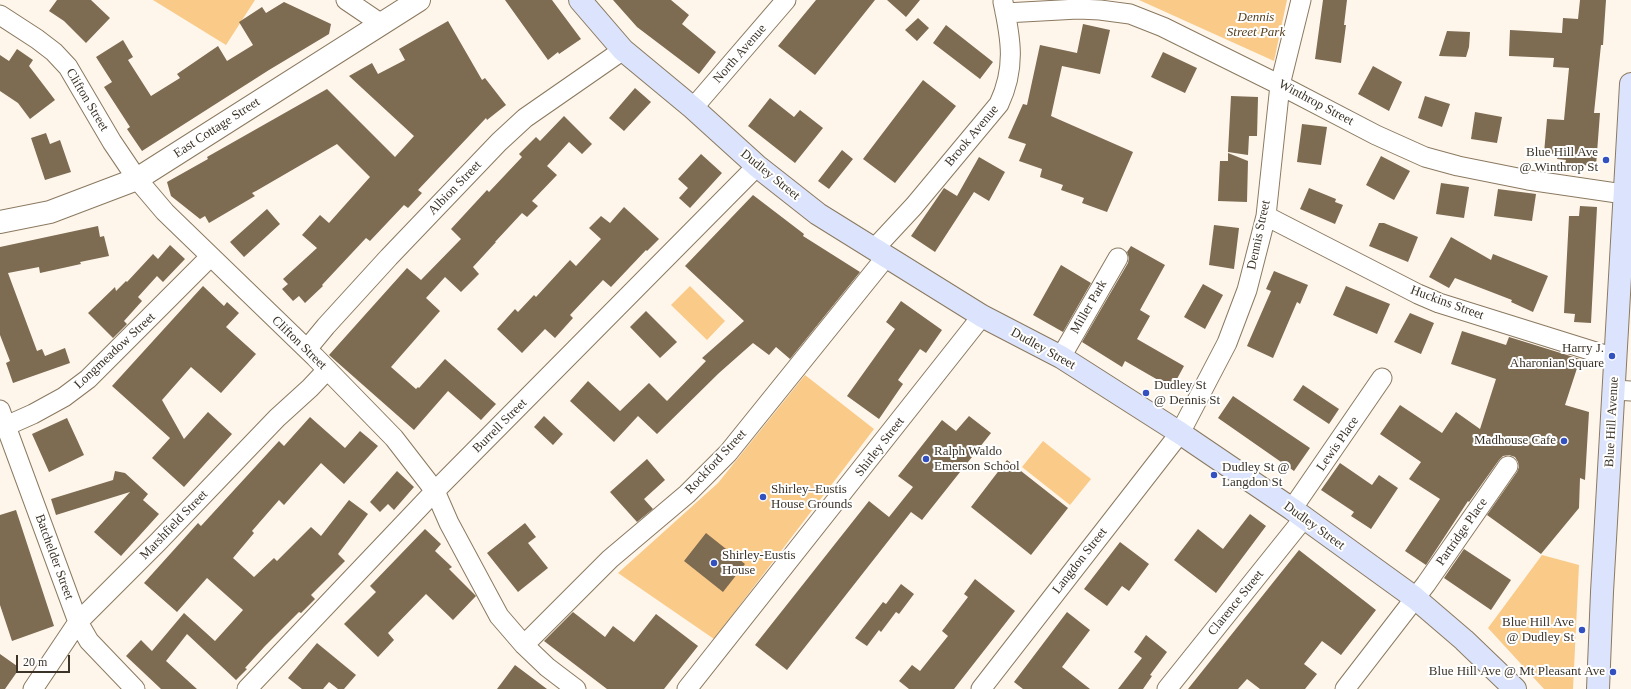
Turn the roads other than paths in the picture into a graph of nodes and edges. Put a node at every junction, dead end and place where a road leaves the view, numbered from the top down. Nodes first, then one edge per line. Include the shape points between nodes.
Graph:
1 (346, 0) edge
2 (419, 0) edge
3 (580, 0) edge
4 (786, 0) edge
5 (1301, 0) edge
6 (1004, 6) edge
7 (0, 15) edge
8 (380, 24) junction
9 (622, 50) junction
10 (1631, 84) edge
11 (1280, 85) junction
12 (694, 108) junction
13 (757, 166) junction
14 (137, 179) junction
15 (1628, 195) edge
16 (1266, 216) junction
17 (0, 222) edge
18 (880, 253) junction
19 (210, 257) junction
20 (1118, 258) dead end
21 (982, 316) junction
22 (307, 349) junction
23 (1061, 357) junction
24 (1616, 358) junction
25 (327, 370) junction
26 (1382, 378) dead end
27 (1623, 391) edge
28 (3, 418) edge
29 (1180, 434) junction
30 (1508, 466) dead end
31 (434, 491) junction
32 (1298, 513) junction
33 (1415, 598) junction
34 (78, 622) junction
35 (524, 645) junction
36 (33, 689) edge
37 (135, 689) edge
38 (247, 689) edge
39 (576, 689) edge
40 (687, 689) edge
41 (980, 689) edge
42 (1167, 689) edge
43 (1345, 689) edge
44 (1515, 689) edge
45 (1598, 689) edge

1 - 8 street
2 - 8 street, East Cottage Street
3 - 9 main road, Dudley Street
4 - 12 street, North Avenue
5 - 11 street, Dennis Street
6 - 11 street, Winthrop Street via 1100,10 1130,14 1163,27
6 - 18 street, Brook Avenue via 1010,46 1010,72 1000,104 914,206
7 - 14 street, Clifton Street via 54,52 68,67
8 - 14 street, East Cottage Street
9 - 12 main road, Dudley Street
9 - 22 street, Albion Street via 531,114 498,142 336,314
10 - 15 main road, Blue Hill Avenue
11 - 15 street, Winthrop Street via 1376,135 1425,157 1528,180
11 - 16 street, Dennis Street
12 - 13 main road, Dudley Street
13 - 18 main road, Dudley Street via 818,214
13 - 31 street, Burrell Street
14 - 17 street, East Cottage Street via 50,212
14 - 19 street, Clifton Street via 165,212
15 - 24 main road, Blue Hill Avenue
16 - 24 street, Huckins Street via 1439,303
16 - 29 street, Dennis Street via 1247,290 1227,344
18 - 21 main road, Dudley Street
18 - 35 street, Rockford Street via 728,453 687,494 610,559
19 - 22 street, Clifton Street
19 - 28 street, Longmeadow Street via 88,379 64,397 33,414
20 - 23 street, Miller Park
21 - 23 main road, Dudley Street
21 - 40 street, Shirley Street
22 - 25 street, Clifton Street
23 - 29 main road, Dudley Street
24 - 27 main road, Blue Hill Avenue
25 - 31 street, Clifton Street via 394,438
25 - 34 street, Marshfield Street
26 - 32 street, Lewis Place
27 - 45 main road, Blue Hill Avenue via 1602,592
28 - 34 street, Batchelder Street
29 - 32 main road, Dudley Street
29 - 41 street, Langdon Street
30 - 33 street, Partridge Place
31 - 35 street, Clifton Street via 448,523 499,616
31 - 38 street, Burrell Street
32 - 33 main road, Dudley Street
32 - 42 street, Clarence Street
33 - 43 street, Partridge Place
33 - 44 main road, Dudley Street
34 - 36 street, Marshfield Street
34 - 37 street, Batchelder Street via 89,640
35 - 39 street, Clifton Street

